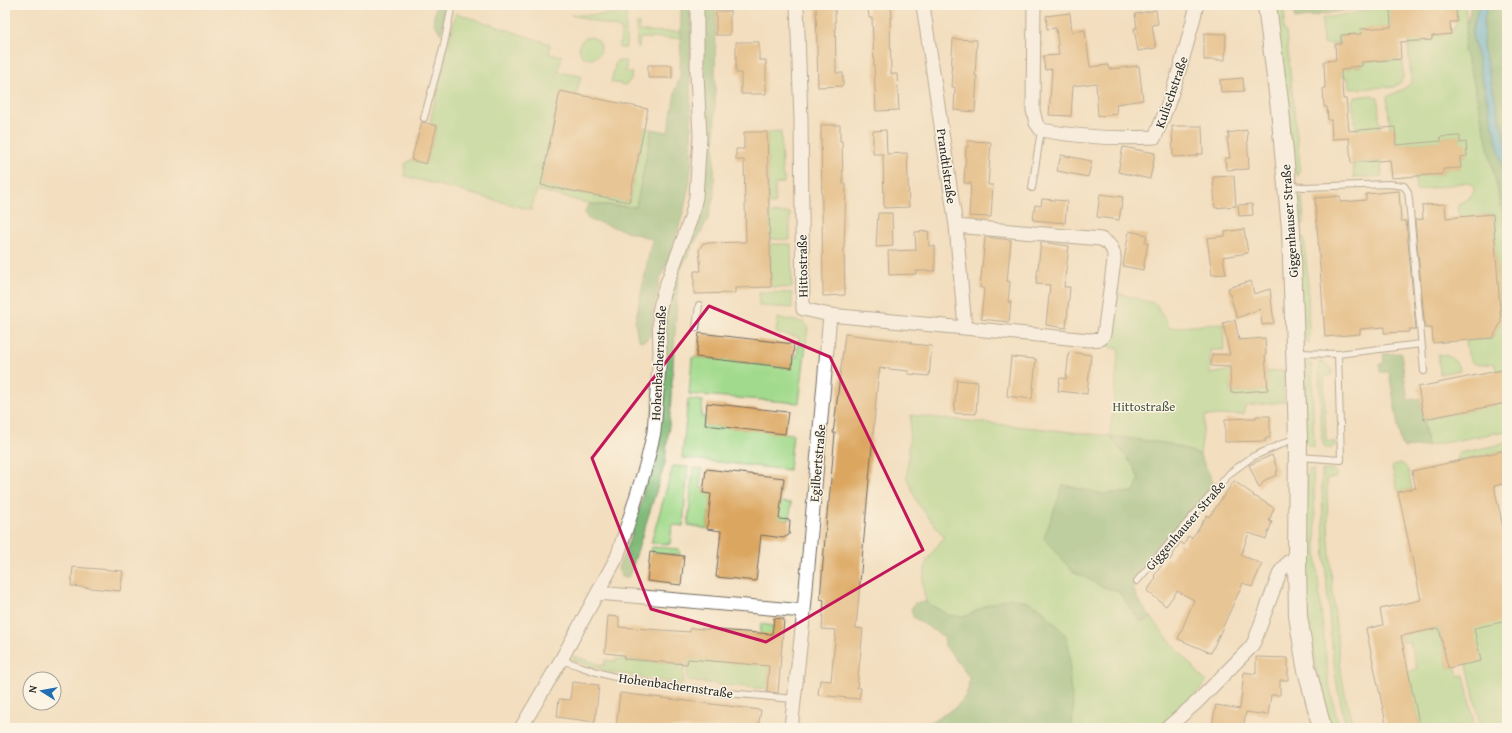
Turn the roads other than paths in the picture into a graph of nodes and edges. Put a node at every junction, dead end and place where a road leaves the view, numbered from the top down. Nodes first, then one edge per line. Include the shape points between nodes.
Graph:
1 (452, 5) edge
2 (697, 5) edge
3 (797, 5) edge
4 (923, 5) edge
5 (1034, 5) edge
6 (1196, 5) edge
7 (1267, 5) edge
8 (424, 118) dead end
9 (1041, 130) junction
10 (1287, 186) junction
11 (1032, 188) dead end
12 (956, 226) junction
13 (698, 305) dead end
14 (830, 315) junction
15 (965, 327) junction
16 (696, 328) dead end
17 (1421, 344) junction
18 (1295, 353) junction
19 (1338, 354) junction
20 (1424, 371) dead end
21 (1298, 437) junction
22 (1297, 457) junction
23 (1297, 561) junction
24 (1137, 581) dead end
25 (598, 593) junction
26 (804, 611) junction
27 (561, 660) junction
28 (794, 699) junction
29 (520, 728) edge
30 (791, 728) edge
31 (1167, 728) edge
32 (1322, 728) edge

1 - 8 lane
2 - 25 street, Hohenbachernstraße via 696,73 700,137 696,197 659,312 660,353 654,432 647,462 616,557
3 - 14 street, Hittostraße via 803,309
4 - 12 street, Prandtlstraße
5 - 9 street via 1033,110
6 - 9 street, Kulischstraße via 1188,42 1168,107 1155,137 1061,134
7 - 10 main road, Giggenhauser Straße
9 - 11 lane
10 - 17 lane via 1404,186 1409,200
10 - 18 main road, Giggenhauser Straße
12 - 15 street, Prandtlstraße
12 - 15 street, Hittostraße via 1101,238 1108,242 1114,254 1104,334 1101,339 1089,340
13 - 16 lane
14 - 15 street, Hittostraße
14 - 26 street, Egilbertstraße
17 - 19 lane
17 - 20 lane
18 - 19 lane
18 - 21 main road, Giggenhauser Straße
19 - 22 lane via 1341,460
21 - 22 main road, Giggenhauser Straße
21 - 24 lane, Giggenhauser Straße via 1252,457 1230,473
22 - 23 main road, Giggenhauser Straße
23 - 31 street via 1288,562 1280,572 1254,640 1246,654
23 - 32 main road, Giggenhauser Straße via 1298,616 1306,666
25 - 26 street
25 - 27 street, Hohenbachernstraße
26 - 28 street, Egilbertstraße
27 - 28 lane, Hohenbachernstraße via 625,679
27 - 29 street, Hohenbachernstraße
28 - 30 street, Egilbertstraße

